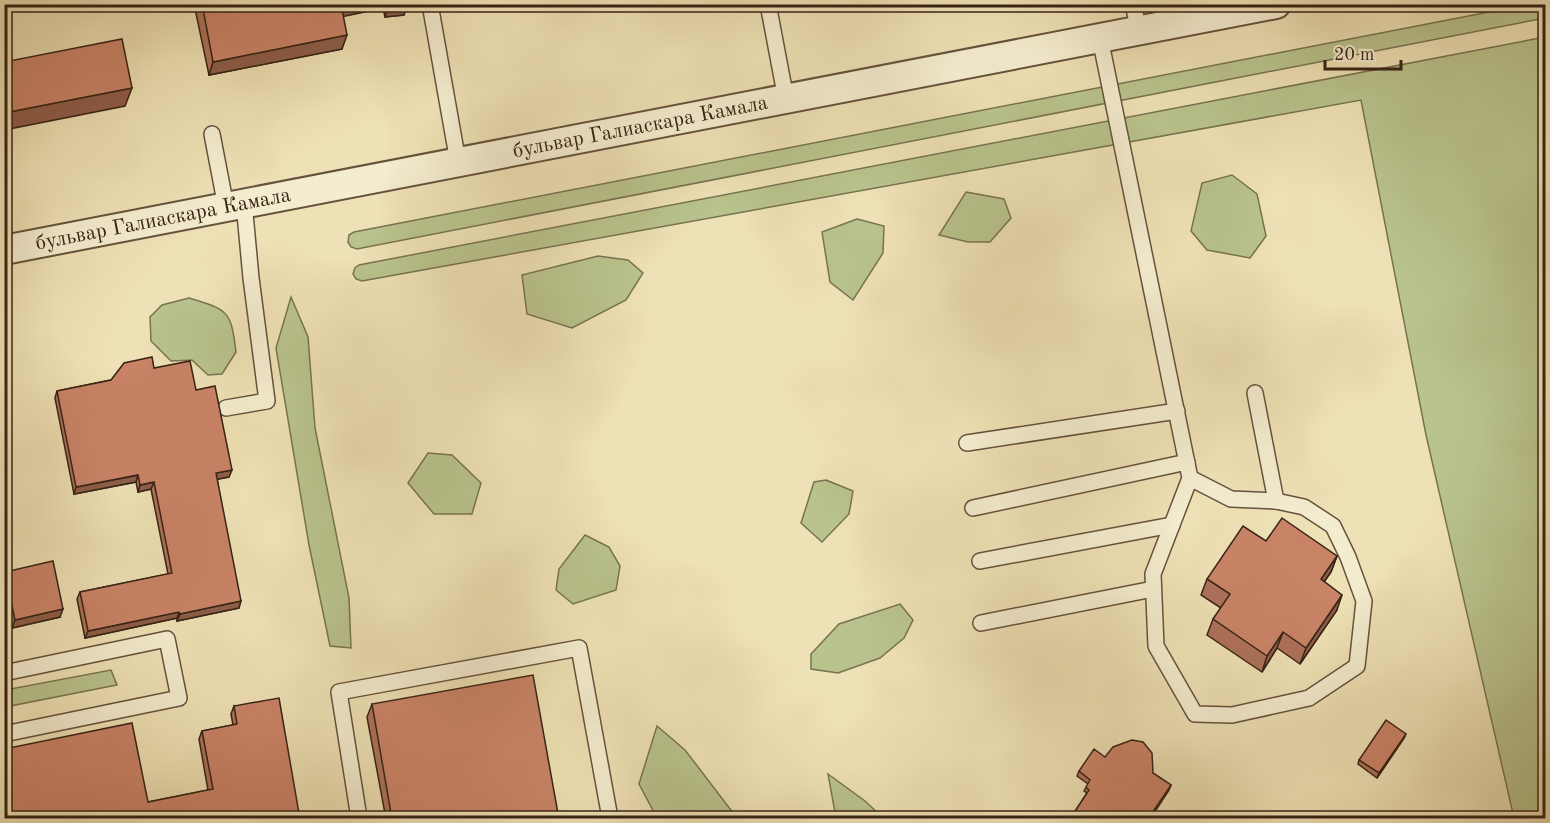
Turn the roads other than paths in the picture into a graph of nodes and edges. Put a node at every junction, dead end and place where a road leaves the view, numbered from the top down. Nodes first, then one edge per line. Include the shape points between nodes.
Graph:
1 (430, 4) edge
2 (768, 4) edge
3 (1276, 4) edge
4 (1136, 18) edge
5 (1100, 38) junction
6 (786, 99) junction
7 (212, 134) dead end
8 (458, 162) junction
9 (235, 205) junction
10 (4, 250) edge
11 (1256, 393) dead end
12 (226, 408) dead end
13 (1177, 411) junction
14 (967, 443) dead end
15 (1187, 462) junction
16 (1190, 478) junction
17 (1276, 501) junction
18 (973, 508) dead end
19 (1172, 525) junction
20 (980, 561) dead end
21 (1153, 589) junction
22 (981, 623) dead end
23 (4, 673) edge
24 (4, 734) edge
25 (359, 819) edge
26 (610, 819) edge

1 - 8 lane
2 - 6 lane
3 - 4 street, бульвар Галиаскара Камала
4 - 5 street, бульвар Галиаскара Камала
5 - 6 street, бульвар Галиаскара Камала
5 - 13 lane
6 - 8 street, бульвар Галиаскара Камала
7 - 9 lane
8 - 9 street, бульвар Галиаскара Камала
9 - 10 street, бульвар Галиаскара Камала
9 - 12 lane via 251,278 267,401
11 - 17 lane
13 - 14 lane
13 - 15 lane
15 - 16 lane
15 - 18 lane
16 - 17 lane via 1231,499
16 - 19 lane
17 - 21 lane via 1304,507 1333,526 1343,546 1364,601 1357,666 1309,698 1232,715 1195,714 1156,646
19 - 20 lane
19 - 21 lane via 1153,574
21 - 22 lane
23 - 24 lane via 167,639 180,698
25 - 26 lane via 339,692 579,648

